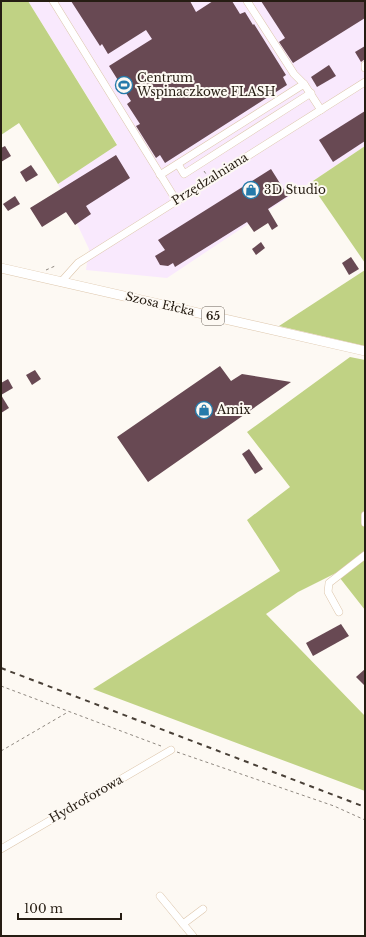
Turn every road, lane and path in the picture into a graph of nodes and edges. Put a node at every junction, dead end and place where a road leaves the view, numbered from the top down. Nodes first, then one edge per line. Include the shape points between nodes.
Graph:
1 (53, 1) edge
2 (247, 1) edge
3 (365, 82) edge
4 (304, 84) junction
5 (310, 93) junction
6 (321, 110) junction
7 (178, 164) junction
8 (160, 175) junction
9 (176, 200) junction
10 (1, 268) edge
11 (61, 282) junction
12 (365, 351) edge
13 (365, 515) edge
14 (365, 523) edge
15 (365, 555) edge
16 (339, 612) dead end
17 (1, 686) edge
18 (68, 711) junction
19 (171, 750) junction
20 (1, 751) edge
21 (365, 820) edge
22 (1, 848) edge
23 (160, 896) dead end
24 (202, 909) dead end
25 (184, 924) junction
26 (193, 936) edge

1 - 8 street
2 - 4 street via 294,74
3 - 6 street, Przędzalniana
4 - 5 street
4 - 7 street
5 - 6 street
5 - 7 street via 184,174
6 - 9 street, Przędzalniana
7 - 8 street
8 - 9 street
9 - 11 street, Przędzalniana via 78,263
10 - 11 main road, Szosa Ełcka / 65
11 - 12 main road, Szosa Ełcka / 65
13 - 14 street
15 - 16 street via 329,583 328,592
17 - 18 path
18 - 19 path
18 - 20 path
19 - 21 path via 334,806
19 - 22 street, Hydroforowa
23 - 25 street
24 - 25 street
25 - 26 street

